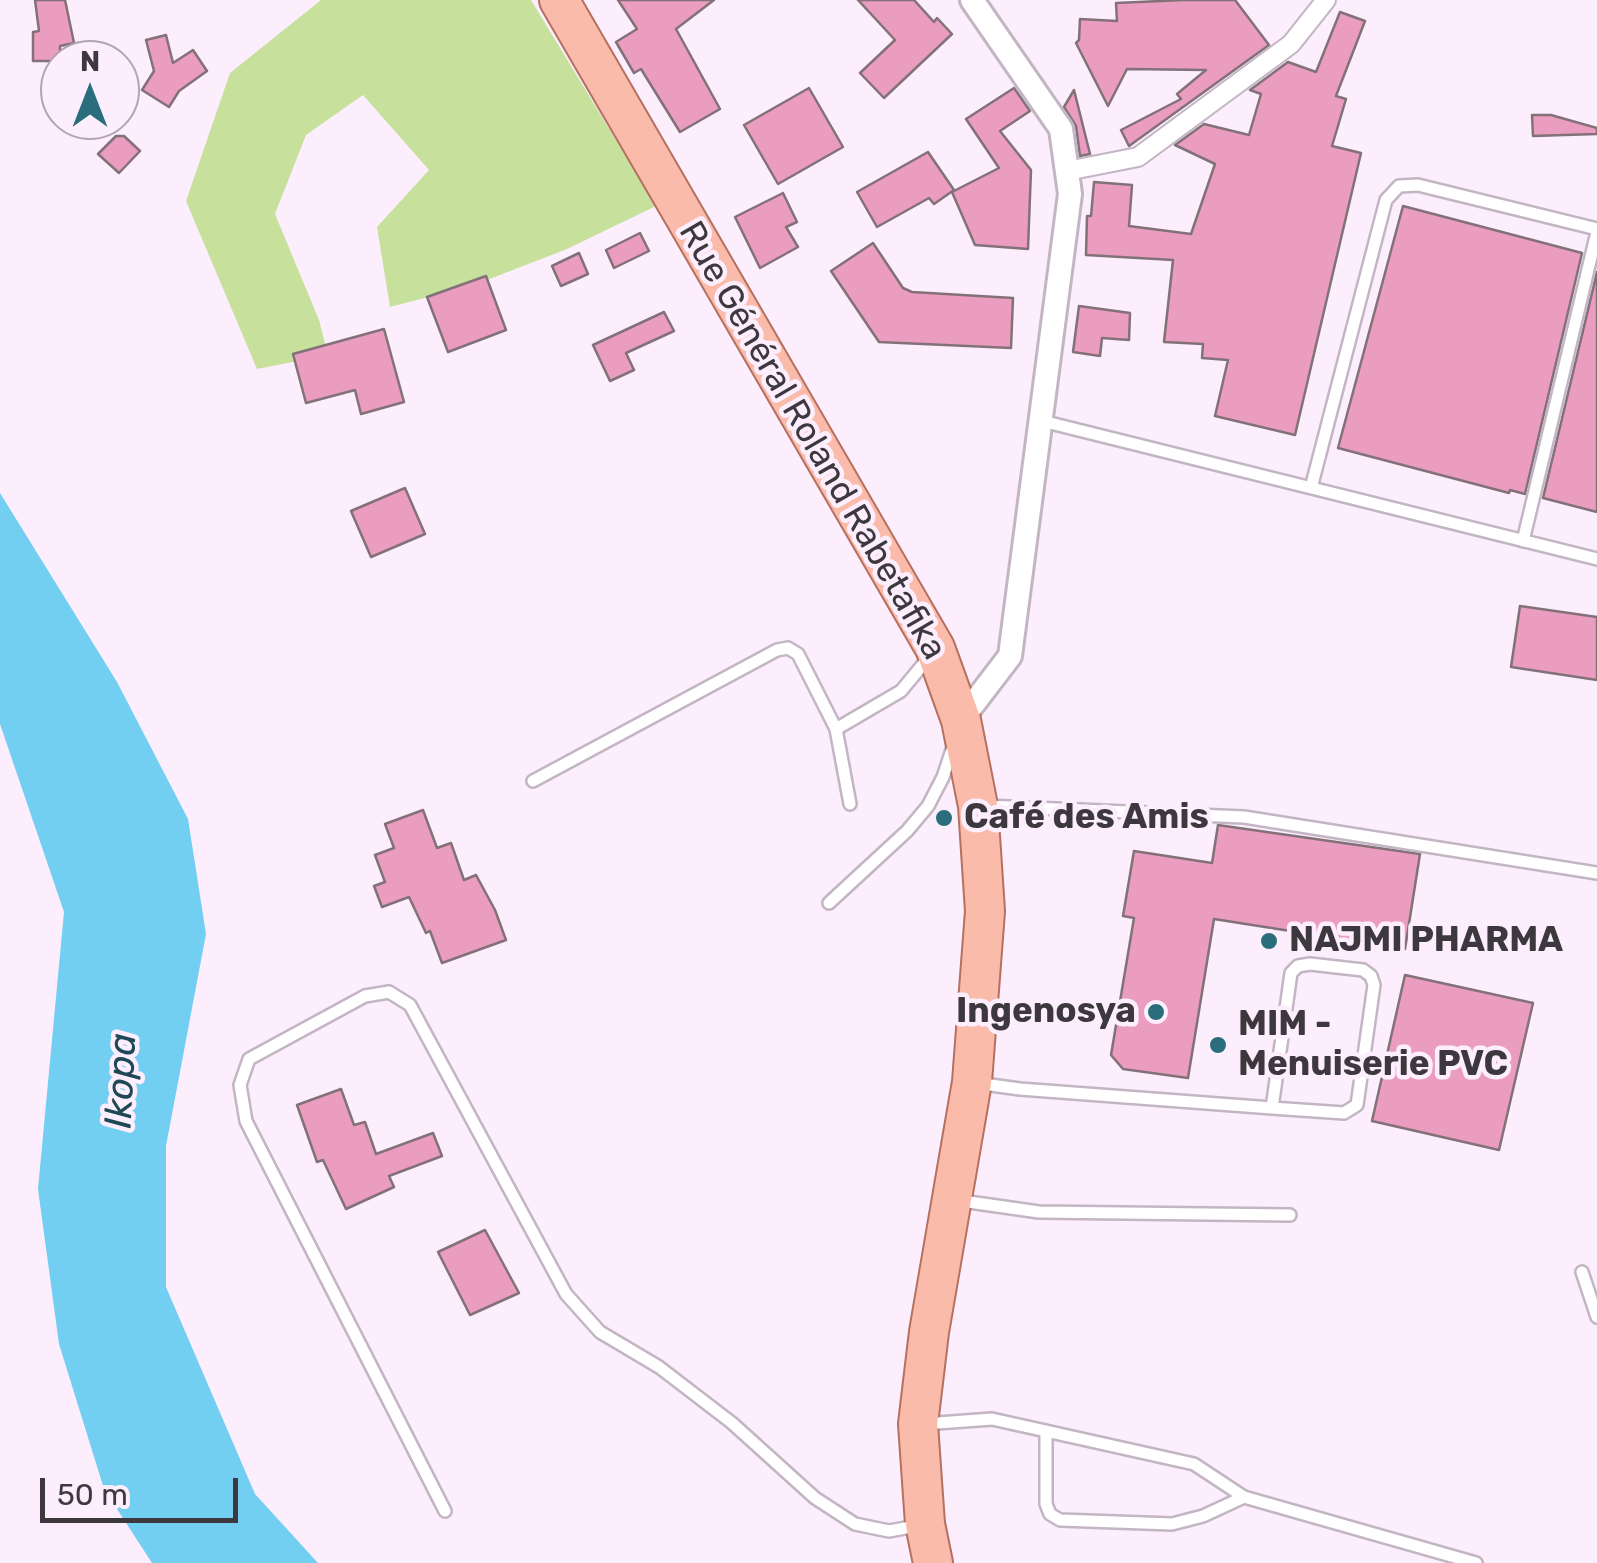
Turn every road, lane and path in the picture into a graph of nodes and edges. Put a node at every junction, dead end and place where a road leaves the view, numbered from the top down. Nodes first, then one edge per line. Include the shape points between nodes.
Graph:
1 (560, 0) edge
2 (972, 0) edge
3 (1326, 0) edge
4 (1067, 171) junction
5 (1597, 231) edge
6 (1042, 421) junction
7 (1311, 488) junction
8 (1523, 540) junction
9 (1597, 559) edge
10 (935, 648) junction
11 (961, 720) junction
12 (836, 729) junction
13 (533, 781) dead end
14 (850, 804) dead end
15 (978, 806) junction
16 (1597, 873) edge
17 (830, 904) dead end
18 (972, 1082) junction
19 (1272, 1108) junction
20 (951, 1199) junction
21 (1290, 1215) dead end
22 (1582, 1272) dead end
23 (1597, 1316) edge
24 (918, 1424) junction
25 (1046, 1432) junction
26 (1244, 1497) junction
27 (445, 1511) dead end
28 (925, 1524) junction
29 (933, 1563) edge
30 (1476, 1563) edge

1 - 10 main road, Rue Général Roland Rabetafika
2 - 4 street via 1060,130
3 - 4 street via 1291,44 1138,157
4 - 6 street via 1070,194
5 - 7 lane via 1418,185 1399,186 1386,200
5 - 8 lane
6 - 7 lane
6 - 11 street via 1010,656
7 - 8 lane
8 - 9 lane
10 - 11 main road, Rue Général Roland Rabetafika
10 - 12 lane via 901,691
11 - 15 main road, Rue Général Roland Rabetafika
11 - 17 lane via 928,806
12 - 13 lane via 798,654 788,648
12 - 14 lane
15 - 16 lane via 1244,817
15 - 18 main road, Rue Général Roland Rabetafika via 985,911
18 - 19 lane
18 - 20 main road, Rue Général Roland Rabetafika
19 - 19 lane via 1344,1113 1357,1105 1374,985 1363,970 1310,964 1291,974
20 - 21 lane via 1040,1212
20 - 24 main road, Rue Général Roland Rabetafika
22 - 23 lane
24 - 25 lane via 992,1419
24 - 28 main road, Rue Général Roland Rabetafika
25 - 26 lane via 1194,1464
25 - 26 lane via 1046,1504 1060,1520 1172,1524
26 - 30 lane
27 - 28 lane via 246,1121 240,1085 249,1058 364,996 388,992 410,1005 566,1294 600,1332 659,1367 815,1498 856,1524 889,1530
28 - 29 main road, Rue Général Roland Rabetafika

